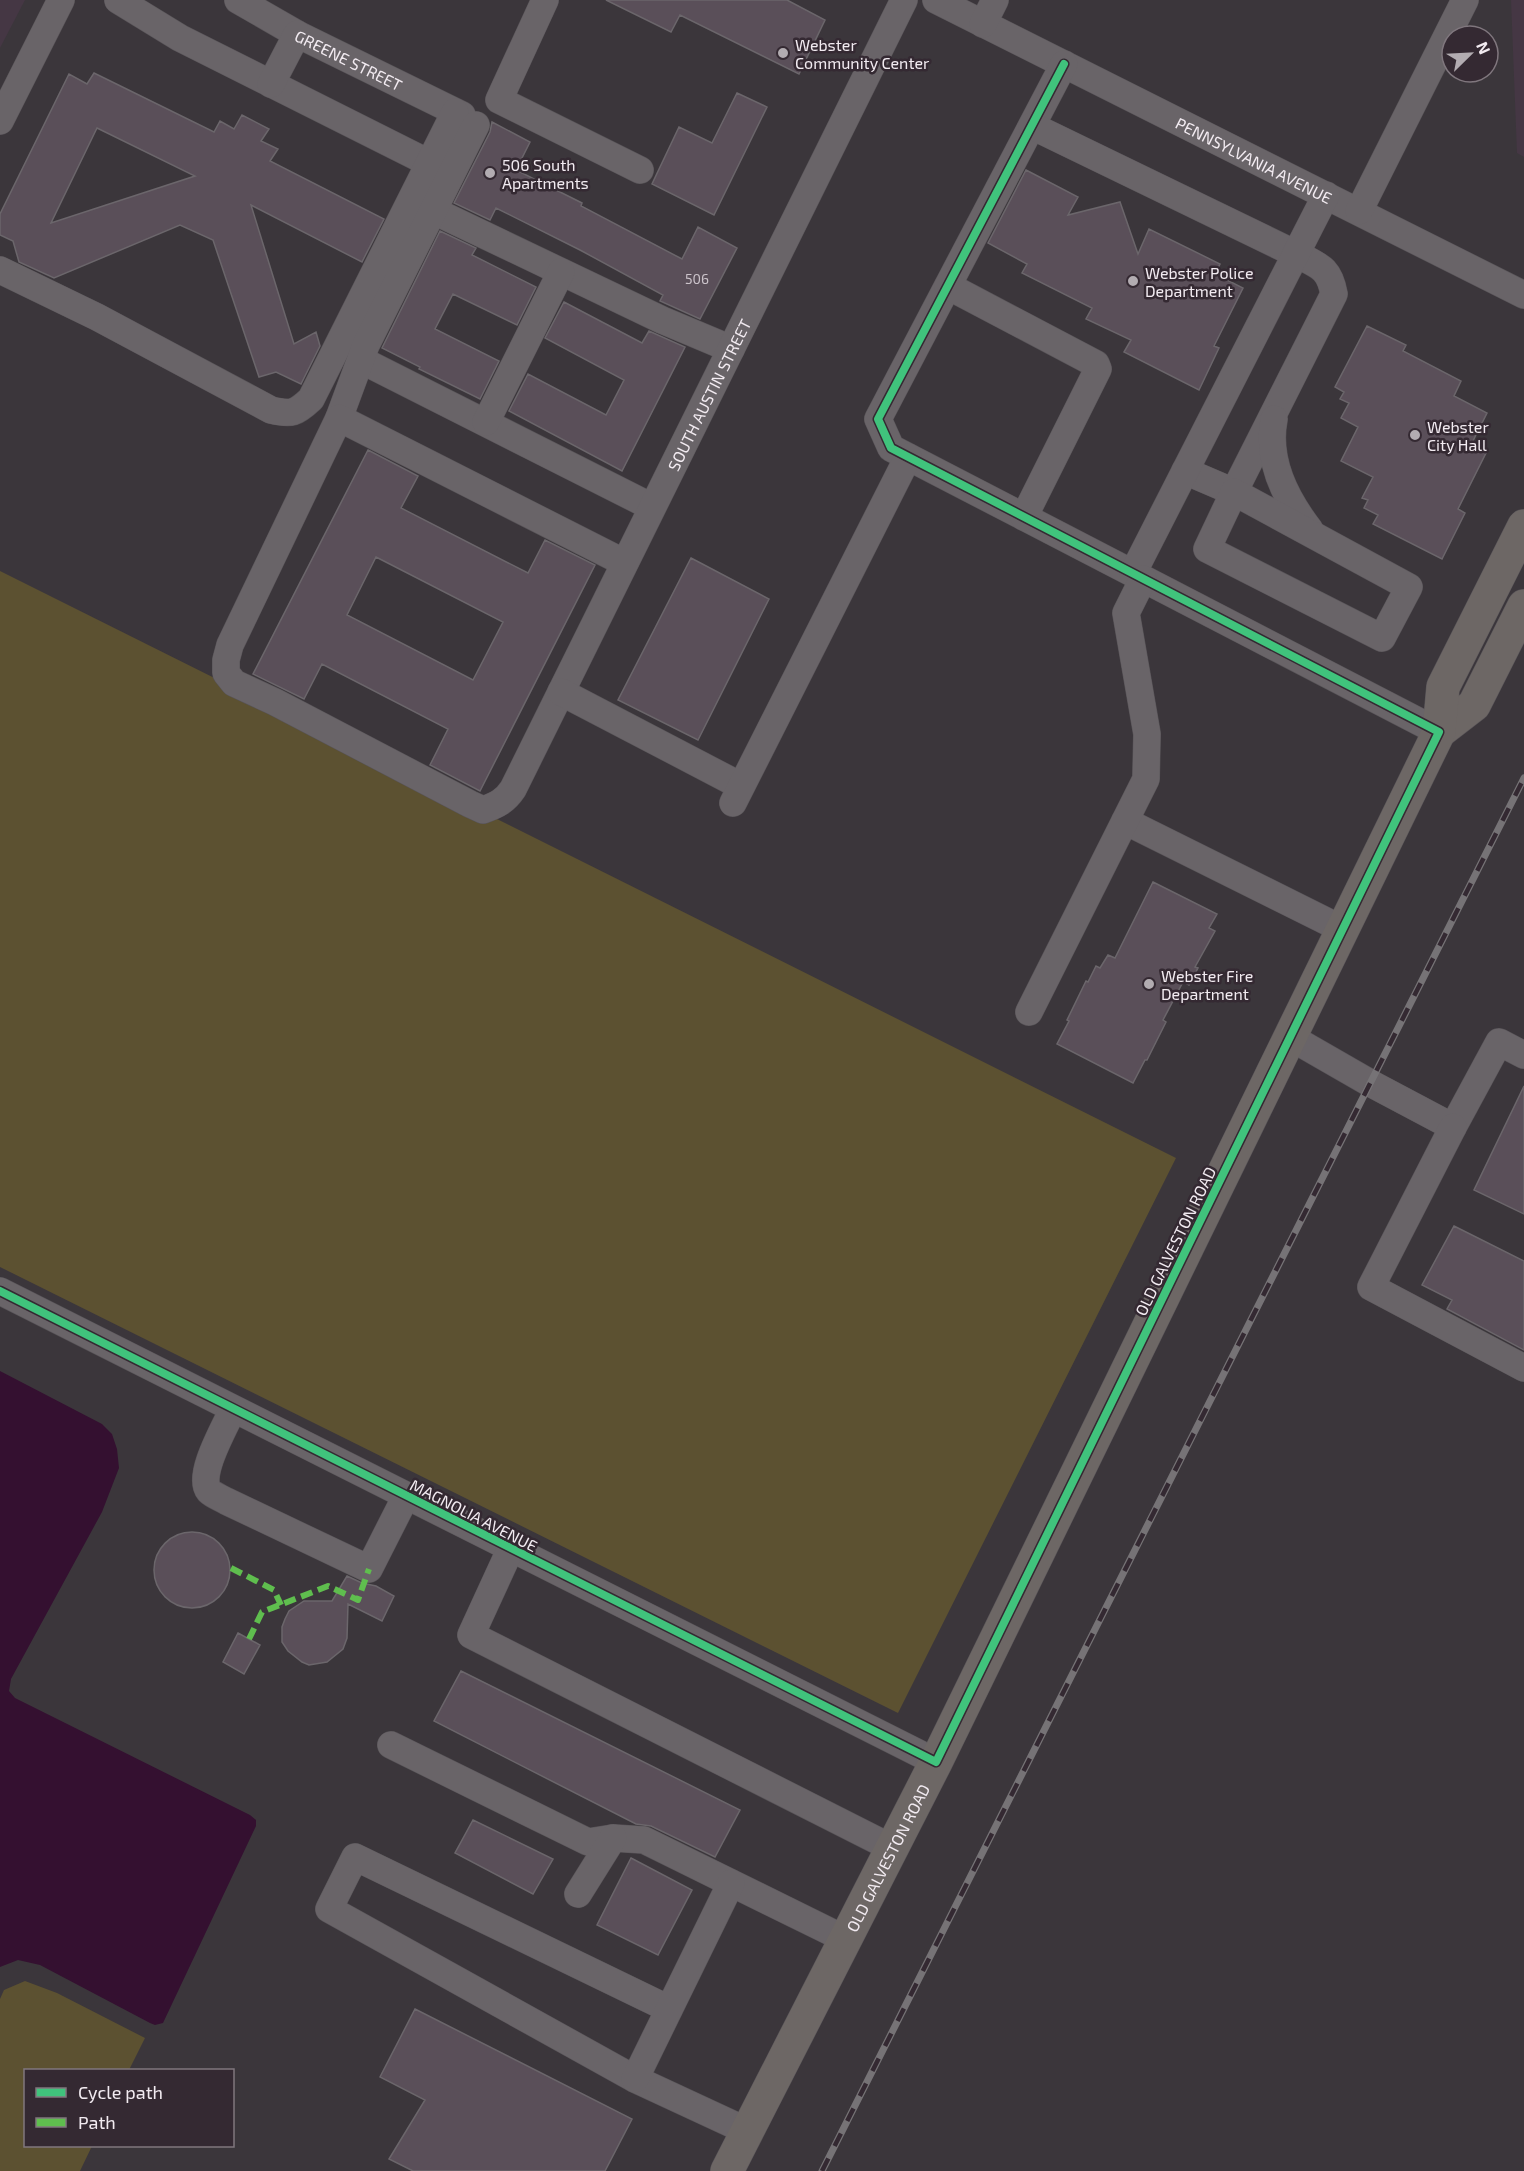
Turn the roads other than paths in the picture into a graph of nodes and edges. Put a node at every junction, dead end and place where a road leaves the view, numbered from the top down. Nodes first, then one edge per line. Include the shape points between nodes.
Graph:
1 (61, 0) edge
2 (118, 0) edge
3 (238, 0) edge
4 (545, 0) edge
5 (904, 0) edge
6 (936, 0) edge
7 (1465, 0) edge
8 (989, 12) edge
9 (297, 34) junction
10 (1064, 64) junction
11 (270, 84) junction
12 (464, 117) junction
13 (0, 121) edge
14 (1032, 126) junction
15 (429, 164) junction
16 (640, 170) dead end
17 (1326, 195) junction
18 (432, 210) junction
19 (1359, 211) junction
20 (1296, 254) junction
21 (0, 270) edge
22 (561, 272) junction
23 (948, 286) junction
24 (1524, 295) edge
25 (731, 349) junction
26 (361, 360) junction
27 (1276, 409) junction
28 (339, 418) junction
29 (486, 422) junction
30 (908, 457) junction
31 (1185, 471) junction
32 (1233, 492) junction
33 (652, 507) junction
34 (1024, 517) junction
35 (1524, 526) edge
36 (1318, 538) junction
37 (625, 563) junction
38 (1138, 576) junction
39 (1524, 606) edge
40 (561, 692) junction
41 (1439, 732) junction
42 (1125, 821) junction
43 (1342, 929) junction
44 (1029, 1012) dead end
45 (1290, 1037) junction
46 (1524, 1055) edge
47 (1453, 1127) junction
48 (0, 1291) edge
49 (1524, 1368) edge
50 (233, 1409) junction
51 (406, 1496) junction
52 (511, 1548) junction
53 (391, 1745) dead end
54 (936, 1762) junction
55 (613, 1838) junction
56 (892, 1848) junction
57 (731, 1883) junction
58 (578, 1894) dead end
59 (845, 1939) junction
60 (669, 2009) junction
61 (635, 2079) junction
62 (747, 2132) junction
63 (727, 2171) edge

1 - 13 street
2 - 11 street via 180,38
3 - 9 street, GREENE STREET
4 - 16 street via 499,100
5 - 25 street, SOUTH AUSTIN STREET
6 - 8 street, PENNSYLVANIA AVENUE
7 - 19 street
8 - 10 street, PENNSYLVANIA AVENUE
9 - 11 street
9 - 12 street, GREENE STREET
10 - 14 street
10 - 17 street, PENNSYLVANIA AVENUE
11 - 15 street
12 - 15 street
12 - 18 street
14 - 20 street
14 - 23 street
15 - 21 street via 312,399 299,411 286,414 271,410
17 - 19 street, PENNSYLVANIA AVENUE
17 - 20 street
18 - 22 street
18 - 26 street
19 - 24 street, PENNSYLVANIA AVENUE
20 - 27 street via 1331,278 1334,294
20 - 31 street
22 - 25 street
22 - 29 street
23 - 30 street via 878,419 891,448
23 - 34 street via 1096,364 1098,369
25 - 33 street, SOUTH AUSTIN STREET
26 - 28 street
26 - 29 street
27 - 32 street
27 - 36 street via 1272,446 1280,482
28 - 37 street
28 - 40 street, SOUTH AUSTIN STREET via 230,645 226,673 234,683 483,810 496,806 513,789
29 - 33 street
30 - 34 street
30 - 40 street via 737,794
31 - 32 street
31 - 38 street
32 - 36 street
32 - 36 street via 1207,549 1382,638 1409,587
33 - 37 street, SOUTH AUSTIN STREET
34 - 38 street
35 - 41 main road, OLD GALVESTON ROAD via 1443,687
37 - 40 street, SOUTH AUSTIN STREET
38 - 41 street
38 - 42 street via 1125,613 1147,734 1146,779
39 - 41 main road, OLD GALVESTON ROAD via 1474,705
41 - 43 main road, OLD GALVESTON ROAD
42 - 43 street
42 - 44 street
43 - 45 main road, OLD GALVESTON ROAD
45 - 47 street
45 - 54 main road, OLD GALVESTON ROAD
46 - 47 street via 1499,1042
47 - 49 street via 1371,1287
48 - 50 street, MAGNOLIA AVENUE
50 - 51 street, MAGNOLIA AVENUE
50 - 51 street via 206,1469 205,1481 209,1491 226,1501 369,1569
51 - 52 street, MAGNOLIA AVENUE
52 - 54 street, MAGNOLIA AVENUE
52 - 56 street via 471,1635
53 - 55 street via 588,1842
54 - 56 main road, OLD GALVESTON ROAD
55 - 57 street via 644,1840
55 - 58 street
56 - 59 main road, OLD GALVESTON ROAD
57 - 59 street
57 - 60 street
59 - 62 main road, OLD GALVESTON ROAD
60 - 61 street
60 - 61 street via 355,1857 329,1909
61 - 62 street
62 - 63 main road, OLD GALVESTON ROAD

